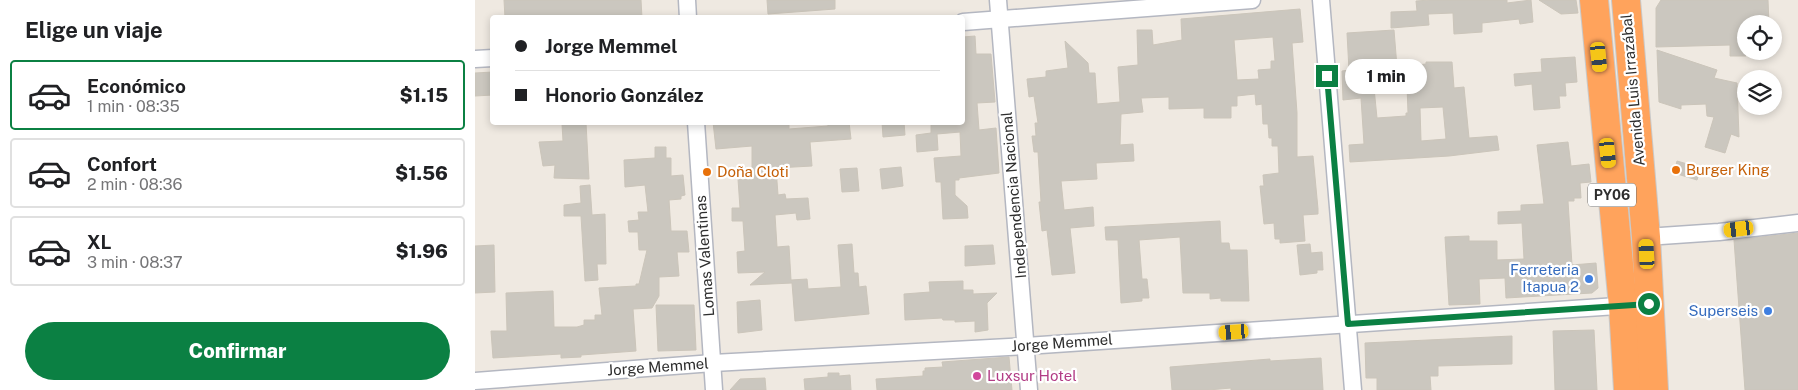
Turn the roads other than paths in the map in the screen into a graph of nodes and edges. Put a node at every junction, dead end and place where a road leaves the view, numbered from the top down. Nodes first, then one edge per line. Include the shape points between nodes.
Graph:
1 (687, 0) edge
2 (998, 0) edge
3 (1251, 0) edge
4 (1321, 0) edge
5 (1594, 0) edge
6 (1626, 0) edge
7 (688, 15) edge
8 (1000, 19) junction
9 (965, 22) edge
10 (490, 58) edge
11 (475, 59) edge
12 (696, 125) edge
13 (1798, 222) edge
14 (1646, 237) junction
15 (1636, 305) junction
16 (1348, 324) junction
17 (1026, 346) junction
18 (713, 363) junction
19 (475, 381) edge
20 (714, 390) edge
21 (1029, 390) edge
22 (1353, 390) edge
23 (1628, 390) edge
24 (1654, 390) edge

1 - 7 street
2 - 8 street, Independencia Nacional
3 - 8 street
4 - 16 street
5 - 15 highway, Avenida Luis Irrazábal / PY06
6 - 14 highway, Avenida Luis Irrazábal / PY06
8 - 9 street
8 - 17 street, Independencia Nacional
10 - 11 street
12 - 18 street, Lomas Valentinas
13 - 14 street
14 - 15 highway, Avenida Luis Irrazábal / PY06
15 - 16 street, Jorge Memmel
15 - 23 highway, Avenida Luis Irrazábal / PY06
15 - 24 highway, Avenida Luis Irrazábal / PY06
16 - 17 street, Jorge Memmel
16 - 22 street
17 - 18 street, Jorge Memmel
17 - 21 street, Independencia Nacional
18 - 19 street, Jorge Memmel
18 - 20 street, Lomas Valentinas

